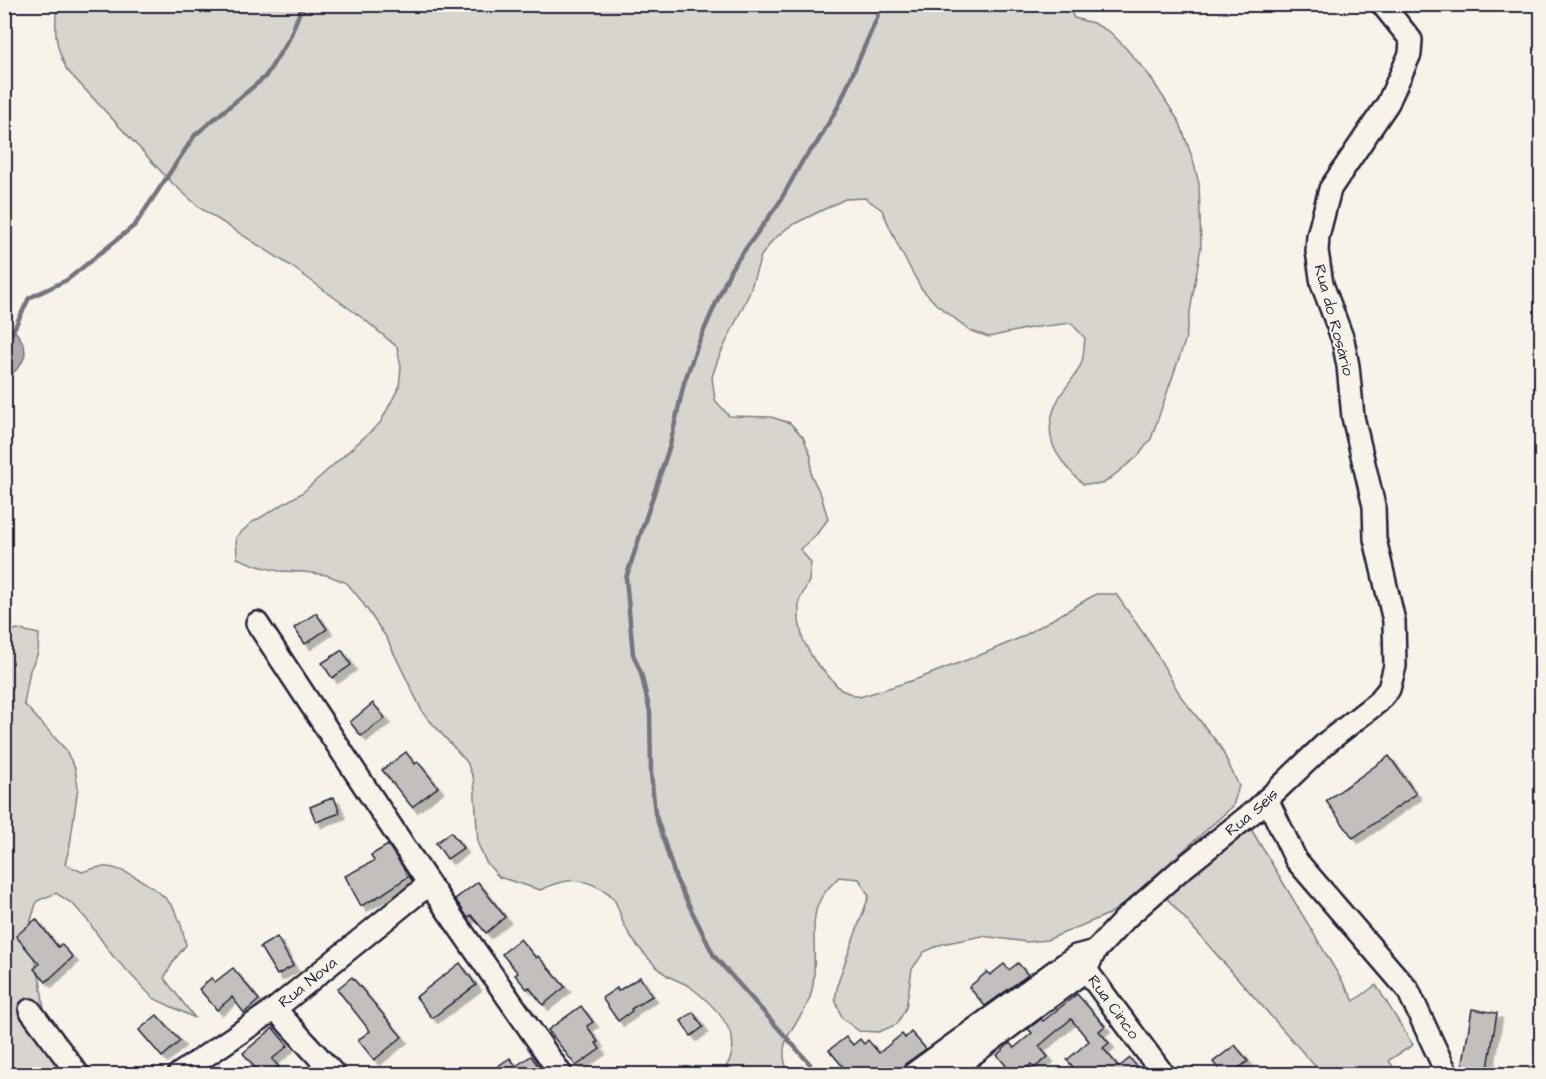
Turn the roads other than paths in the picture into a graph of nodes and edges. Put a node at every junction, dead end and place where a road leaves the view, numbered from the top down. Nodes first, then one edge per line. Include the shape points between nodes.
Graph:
1 (1382, 4) edge
2 (257, 623) dead end
3 (1395, 666) joint
4 (1267, 800) junction
5 (429, 884) junction
6 (1086, 959) junction
7 (275, 1009) junction
8 (30, 1010) dead end
9 (78, 1074) edge
10 (179, 1074) edge
11 (334, 1074) edge
12 (561, 1074) edge
13 (913, 1074) edge
14 (946, 1074) edge
15 (1163, 1074) edge
16 (1447, 1074) edge

1 - 3 street, Rua do Rosário via 1411,40 1410,54 1388,103 1330,189 1317,251 1322,284 1343,340 1348,366 1353,417 1374,506 1377,549 1394,621
2 - 5 street
3 - 4 street, Rua Seis via 1389,689 1378,702 1326,743
4 - 6 street, Rua Seis via 1161,887
4 - 16 street via 1296,860 1408,990
5 - 7 street, Rua Nova
5 - 12 street
6 - 13 street
6 - 14 street, Rua Seis
6 - 15 street, Rua Cinco
7 - 10 street, Rua Nova
7 - 11 street
8 - 9 street

